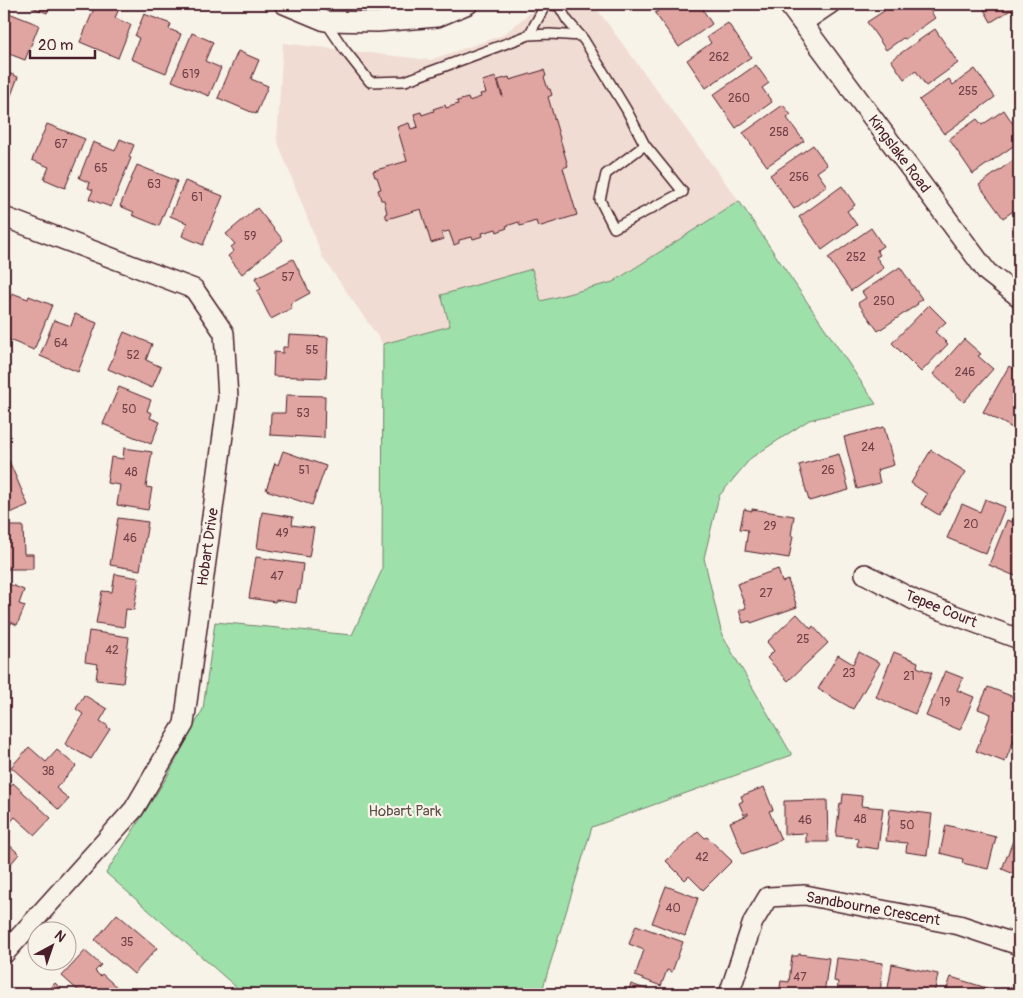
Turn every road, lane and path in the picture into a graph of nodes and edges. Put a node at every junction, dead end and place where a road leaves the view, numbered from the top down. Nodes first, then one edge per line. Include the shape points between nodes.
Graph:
1 (284, 4) edge
2 (468, 4) edge
3 (546, 4) edge
4 (788, 4) edge
5 (830, 4) edge
6 (325, 21) junction
7 (802, 23) junction
8 (529, 35) junction
9 (581, 36) junction
10 (645, 145) junction
11 (4, 217) edge
12 (1019, 297) edge
13 (865, 574) dead end
14 (1019, 639) edge
15 (1019, 945) edge
16 (4, 954) edge
17 (729, 994) edge

1 - 6 street
2 - 6 street via 437,17 377,22
3 - 8 lane
3 - 9 lane via 559,6
4 - 7 street, Kingslake Road
5 - 7 street
6 - 8 lane via 370,82 405,81
7 - 12 street, Kingslake Road via 987,272
8 - 9 lane
9 - 10 lane
10 - 10 lane via 683,192 614,228 600,200 606,174
11 - 16 street, Hobart Drive via 194,288 224,334 228,398 184,724 134,809
13 - 14 street, Tepee Court via 914,600
15 - 17 street, Sandbourne Crescent via 959,925 804,895 768,897 753,922

